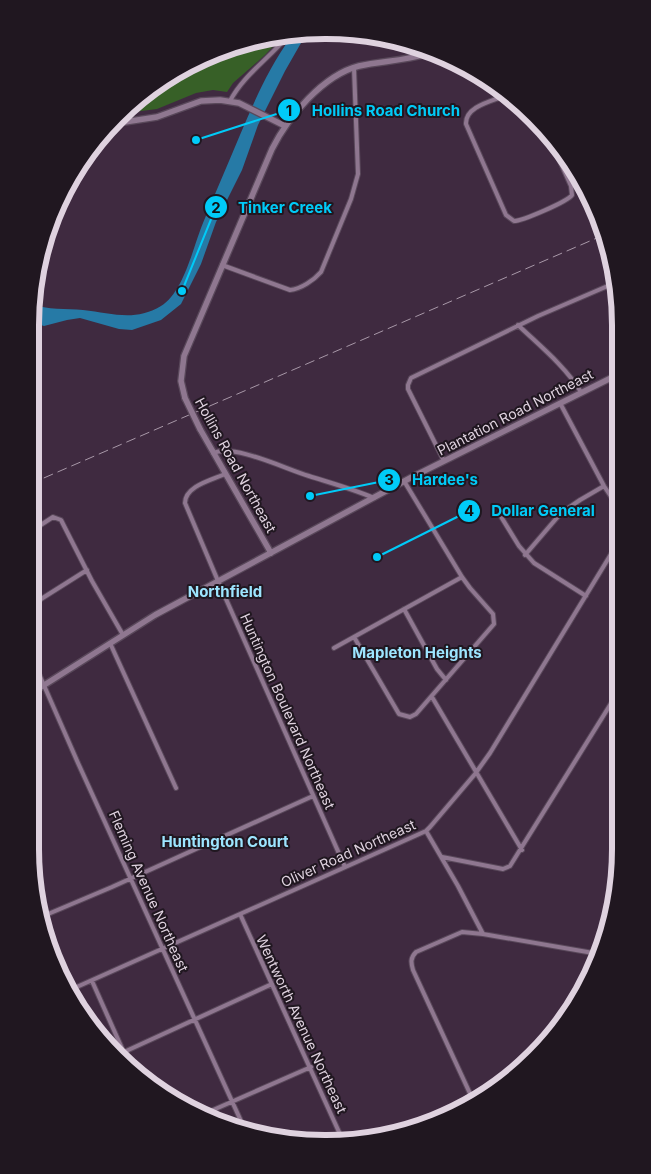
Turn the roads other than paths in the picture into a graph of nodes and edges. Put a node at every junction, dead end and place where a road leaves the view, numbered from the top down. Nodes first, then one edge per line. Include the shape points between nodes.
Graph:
1 (283, 42) edge
2 (421, 55) edge
3 (354, 68) junction
4 (500, 98) edge
5 (230, 100) junction
6 (124, 122) edge
7 (285, 126) junction
8 (559, 159) edge
9 (222, 265) junction
10 (610, 285) edge
11 (518, 325) junction
12 (612, 377) edge
13 (581, 392) junction
14 (560, 402) junction
15 (213, 453) junction
16 (444, 461) junction
17 (225, 474) junction
18 (404, 481) junction
19 (604, 486) junction
20 (374, 498) junction
21 (612, 498) edge
22 (500, 515) dead end
23 (39, 526) edge
24 (271, 553) junction
25 (612, 553) edge
26 (525, 555) junction
27 (87, 570) junction
28 (462, 577) junction
29 (218, 581) junction
30 (586, 596) junction
31 (39, 600) edge
32 (404, 609) junction
33 (123, 635) junction
34 (354, 637) junction
35 (110, 643) junction
36 (334, 648) dead end
37 (39, 675) edge
38 (446, 680) junction
39 (44, 685) junction
40 (39, 688) edge
41 (432, 697) junction
42 (612, 702) edge
43 (477, 772) junction
44 (176, 788) dead end
45 (313, 796) junction
46 (426, 831) junction
47 (522, 850) junction
48 (442, 857) junction
49 (345, 867) junction
50 (130, 878) junction
51 (47, 914) edge
52 (240, 914) junction
53 (483, 934) junction
54 (162, 949) junction
55 (592, 953) edge
56 (92, 981) junction
57 (272, 984) junction
58 (75, 988) edge
59 (194, 1019) junction
60 (124, 1052) joint
61 (311, 1067) junction
62 (471, 1096) edge
63 (232, 1102) junction
64 (211, 1111) edge
65 (242, 1122) edge
66 (341, 1135) edge

1 - 5 street
2 - 3 main road, Hollins Road Northeast
3 - 7 main road, Hollins Road Northeast via 323,87
3 - 9 street via 357,183 321,272 295,290 286,290
4 - 8 street via 469,113 466,124 508,217 517,221 571,198 571,186
5 - 6 main road via 201,101 157,118
5 - 7 main road
7 - 9 main road, Hollins Road Northeast
9 - 15 main road, Hollins Road Northeast, bridge via 184,356 181,381 185,398
10 - 11 street
11 - 13 street via 571,377
11 - 16 street via 413,377 408,385
12 - 13 main road, Plantation Road Northeast
13 - 14 main road, Plantation Road Northeast
14 - 16 main road, Plantation Road Northeast
14 - 19 street
15 - 17 main road, Hollins Road Northeast
15 - 20 street via 224,450 248,455
16 - 18 main road, Plantation Road Northeast
17 - 24 main road, Hollins Road Northeast
17 - 29 street, Huntington Boulevard Northeast via 192,490 185,499
18 - 20 main road, Plantation Road Northeast
18 - 28 street
19 - 21 street
19 - 26 street via 561,513
20 - 24 main road, Plantation Road Northeast
22 - 26 street
23 - 27 street via 53,517 62,520
24 - 29 main road, Plantation Road Northeast
25 - 30 street, Oliver Road Northeast
26 - 30 street
27 - 31 street
27 - 33 street
28 - 32 street
28 - 38 street via 491,610 494,621 490,630
29 - 33 main road, Plantation Road Northeast
29 - 45 street, Huntington Boulevard Northeast
30 - 43 street, Oliver Road Northeast
32 - 34 street
32 - 38 street
33 - 35 main road, Plantation Road Northeast
34 - 36 street
34 - 41 street via 399,714 406,717 416,714
35 - 39 main road, Plantation Road Northeast
35 - 44 street
37 - 39 street, Fleming Avenue Northeast
38 - 41 street
39 - 40 main road, Plantation Road Northeast
39 - 50 street, Fleming Avenue Northeast
41 - 43 street
42 - 47 street
43 - 46 street, Oliver Road Northeast
43 - 47 street
45 - 49 street, Huntington Boulevard Northeast
45 - 50 street
46 - 48 street
46 - 49 street, Oliver Road Northeast
47 - 48 street via 514,863 503,869
48 - 53 street
49 - 52 street, Oliver Road Northeast
50 - 51 street
50 - 54 street, Fleming Avenue Northeast
52 - 54 street, Oliver Road Northeast
52 - 57 street, Wentworth Avenue Northeast
53 - 55 street
53 - 62 street via 462,932 416,952 411,962
54 - 56 street, Oliver Road Northeast
54 - 59 street, Fleming Avenue Northeast
56 - 58 street, Oliver Road Northeast
56 - 60 street
57 - 59 street
57 - 61 street, Wentworth Avenue Northeast
59 - 60 street
59 - 63 street, Fleming Avenue Northeast
61 - 63 street
61 - 66 street, Wentworth Avenue Northeast
63 - 64 street
63 - 65 street, Fleming Avenue Northeast

